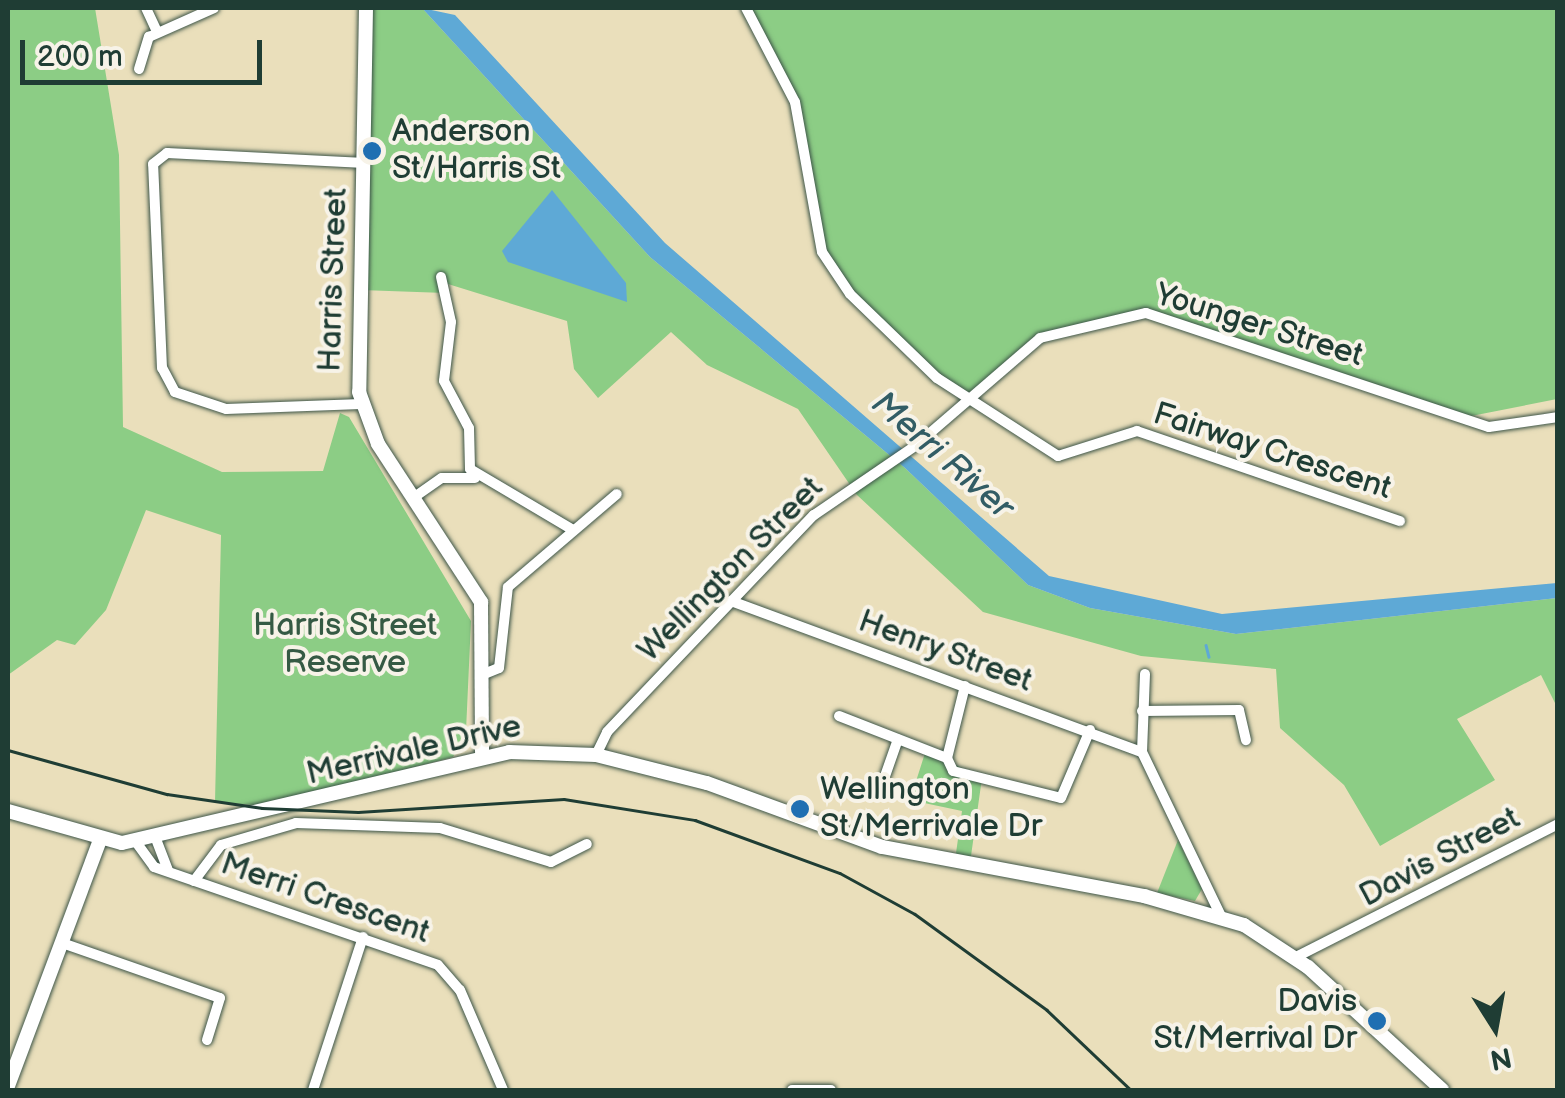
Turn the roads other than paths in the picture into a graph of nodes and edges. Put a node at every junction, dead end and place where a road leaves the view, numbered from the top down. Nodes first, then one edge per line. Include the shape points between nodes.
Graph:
1 (146, 8) edge
2 (212, 8) edge
3 (365, 8) edge
4 (746, 8) edge
5 (157, 32) junction
6 (139, 69) dead end
7 (365, 163) junction
8 (441, 277) dead end
9 (966, 401) junction
10 (361, 404) junction
11 (1558, 417) edge
12 (468, 454) junction
13 (484, 480) junction
14 (435, 481) junction
15 (616, 494) dead end
16 (413, 498) junction
17 (1400, 521) dead end
18 (573, 530) junction
19 (731, 602) junction
20 (484, 674) junction
21 (1144, 674) dead end
22 (965, 686) junction
23 (1142, 711) junction
24 (839, 716) dead end
25 (1090, 730) junction
26 (898, 739) junction
27 (1246, 740) dead end
28 (1142, 752) junction
29 (596, 755) junction
30 (482, 757) junction
31 (948, 758) junction
32 (884, 779) dead end
33 (8, 811) edge
34 (1558, 824) edge
35 (156, 840) junction
36 (99, 842) junction
37 (136, 842) junction
38 (587, 844) dead end
39 (173, 873) junction
40 (194, 880) junction
41 (1220, 916) junction
42 (363, 937) junction
43 (65, 944) junction
44 (1302, 962) junction
45 (207, 1040) dead end
46 (16, 1071) junction
47 (8, 1086) edge
48 (16, 1090) edge
49 (312, 1090) edge
50 (504, 1090) edge
51 (792, 1090) edge
52 (831, 1090) edge
53 (1442, 1090) edge

1 - 5 street
2 - 5 street
3 - 7 street, Harris Street
4 - 9 street, Fairway Crescent via 795,102 822,252 850,294
5 - 6 street
7 - 10 street, Harris Street
7 - 10 street via 168,153 153,164 165,377 185,399 226,409
8 - 12 street via 451,322 444,380 470,428
9 - 11 street, Younger Street via 1040,338 1146,313 1489,428
9 - 17 street, Fairway Crescent via 1058,456 1137,431
9 - 19 street, Wellington Street via 915,446 814,515
10 - 16 street, Harris Street
12 - 13 street
12 - 14 street
13 - 14 street
13 - 18 street
14 - 16 street
15 - 18 street
16 - 20 street, Harris Street via 477,590
18 - 20 street via 508,587 499,668
19 - 22 street, Henry Street
19 - 29 street, Wellington Street
20 - 30 street, Harris Street
21 - 23 street
22 - 25 street, Henry Street
22 - 31 street
23 - 27 street via 1239,710
23 - 28 street
24 - 26 street
25 - 28 street, Henry Street
25 - 31 street via 1061,798 953,771
26 - 31 street
26 - 32 street
28 - 41 street
29 - 30 street, Merrivale Drive via 540,749
29 - 41 street, Merrivale Drive via 707,783 882,847
30 - 35 street, Merrivale Drive
33 - 36 street, Merrivale Drive
34 - 44 street, Davis Street
35 - 37 street, Merrivale Drive
35 - 39 street, Merri Crescent
36 - 37 street, Merrivale Drive
36 - 43 street
37 - 39 street, Merri Crescent via 146,862
38 - 40 street via 551,862 440,828 296,823 221,845
39 - 40 street, Merri Crescent
40 - 42 street, Merri Crescent
41 - 44 street, Merrivale Drive
42 - 49 street
42 - 50 street, Merri Crescent via 450,975
43 - 45 street via 220,998
43 - 46 street
44 - 53 street, Merrivale Drive
46 - 47 street
46 - 48 street
51 - 52 street

